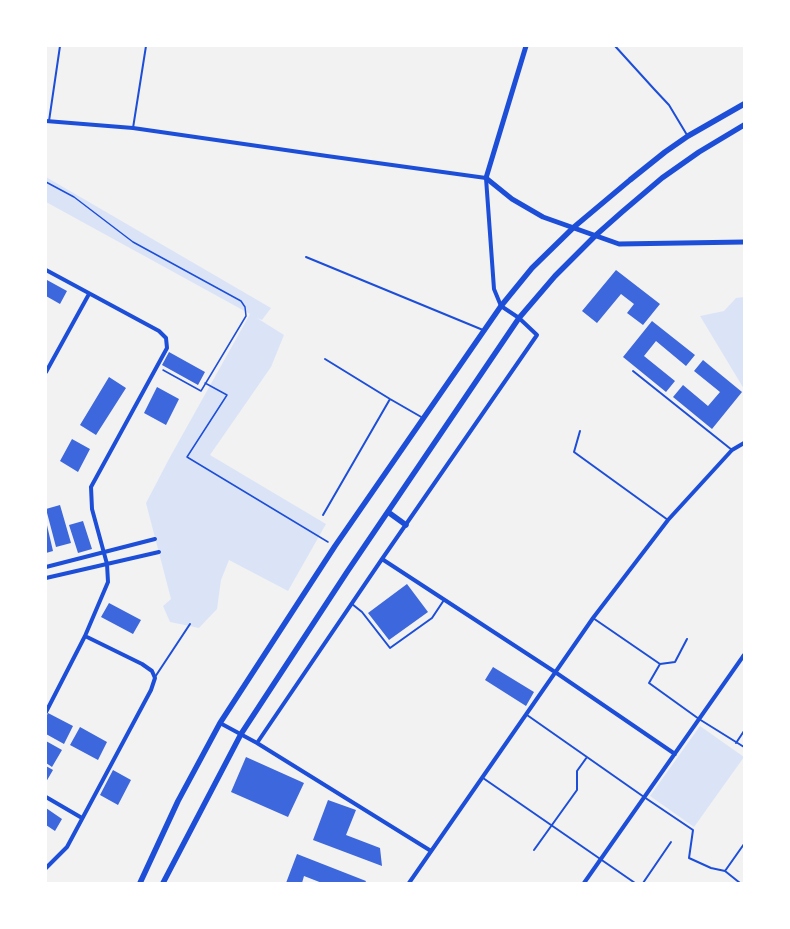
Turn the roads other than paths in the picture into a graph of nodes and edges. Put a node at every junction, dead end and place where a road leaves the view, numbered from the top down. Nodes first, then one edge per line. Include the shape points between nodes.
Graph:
1 (60, 46) edge
2 (146, 46) edge
3 (526, 46) edge
4 (615, 46) edge
5 (744, 104) edge
6 (47, 121) edge
7 (744, 125) edge
8 (133, 128) junction
9 (688, 136) junction
10 (486, 178) junction
11 (574, 227) junction
12 (596, 235) junction
13 (744, 242) edge
14 (306, 257) dead end
15 (46, 270) edge
16 (89, 294) junction
17 (501, 306) junction
18 (519, 318) junction
19 (484, 331) junction
20 (325, 360) dead end
21 (633, 371) dead end
22 (46, 372) edge
23 (390, 399) junction
24 (424, 418) junction
25 (580, 431) dead end
26 (744, 443) edge
27 (732, 450) junction
28 (388, 512) junction
29 (323, 515) dead end
30 (668, 520) junction
31 (406, 525) junction
32 (155, 539) dead end
33 (159, 552) dead end
34 (104, 553) junction
35 (382, 559) junction
36 (107, 564) junction
37 (46, 567) edge
38 (46, 578) edge
39 (444, 600) junction
40 (352, 604) junction
41 (592, 618) junction
42 (190, 624) dead end
43 (85, 636) junction
44 (688, 639) dead end
45 (744, 655) edge
46 (660, 664) junction
47 (555, 672) junction
48 (155, 678) junction
49 (46, 712) edge
50 (526, 714) junction
51 (699, 719) junction
52 (220, 724) junction
53 (744, 731) edge
54 (241, 734) junction
55 (736, 742) junction
56 (257, 743) junction
57 (744, 747) edge
58 (674, 754) junction
59 (586, 757) junction
60 (482, 777) junction
61 (46, 797) edge
62 (644, 797) junction
63 (82, 818) junction
64 (552, 825) junction
65 (671, 842) dead end
66 (744, 844) edge
67 (534, 850) dead end
68 (430, 851) junction
69 (601, 858) junction
70 (46, 868) edge
71 (725, 871) junction
72 (140, 883) edge
73 (163, 883) edge
74 (409, 883) edge
75 (584, 883) edge
76 (635, 883) edge
77 (642, 883) edge
78 (740, 883) edge

1 - 6 lane
2 - 8 lane
3 - 10 street
4 - 9 lane via 669,105
5 - 9 main road
6 - 8 street
7 - 12 main road via 662,178
8 - 10 street
9 - 11 main road
10 - 11 street via 512,199 543,217
10 - 17 street via 494,290
11 - 12 street
11 - 17 main road via 532,268
12 - 13 street via 619,244
12 - 18 main road via 555,276
14 - 19 lane
15 - 16 street
16 - 22 street
16 - 34 street via 159,331 166,338 167,348 90,487 92,509
17 - 18 street
17 - 19 main road
18 - 28 main road
18 - 31 street via 537,336
19 - 24 main road
20 - 23 lane
21 - 27 lane
23 - 24 lane
23 - 29 lane
24 - 52 main road via 335,546
25 - 30 lane via 574,452
26 - 27 street
27 - 30 street
28 - 31 main road
28 - 54 main road
30 - 41 street
31 - 35 street
32 - 34 street
33 - 36 street
34 - 36 street
34 - 37 street
35 - 39 street
35 - 40 street
36 - 38 street
36 - 43 street via 108,582
39 - 40 lane via 432,618 390,648 362,612
39 - 47 street
40 - 56 street
41 - 46 lane
41 - 47 street
42 - 48 lane
43 - 48 street via 142,664 152,671
43 - 49 street
44 - 46 lane via 674,662
45 - 51 street
46 - 51 lane via 649,683
47 - 50 street
47 - 58 street
48 - 63 street via 151,690
50 - 59 lane
50 - 60 street
51 - 55 lane
51 - 58 street
52 - 54 street
52 - 72 main road via 178,801
53 - 55 lane
54 - 56 street
54 - 73 main road
55 - 57 lane
56 - 68 street
58 - 62 street
59 - 62 lane
59 - 64 lane via 577,772 577,790
60 - 64 lane
60 - 68 street
61 - 63 street
62 - 69 street
62 - 71 lane via 693,830 689,858
63 - 70 street via 67,847
64 - 67 lane
64 - 69 lane
65 - 77 lane
66 - 71 lane
68 - 74 street
69 - 75 street
69 - 76 lane
71 - 78 lane

